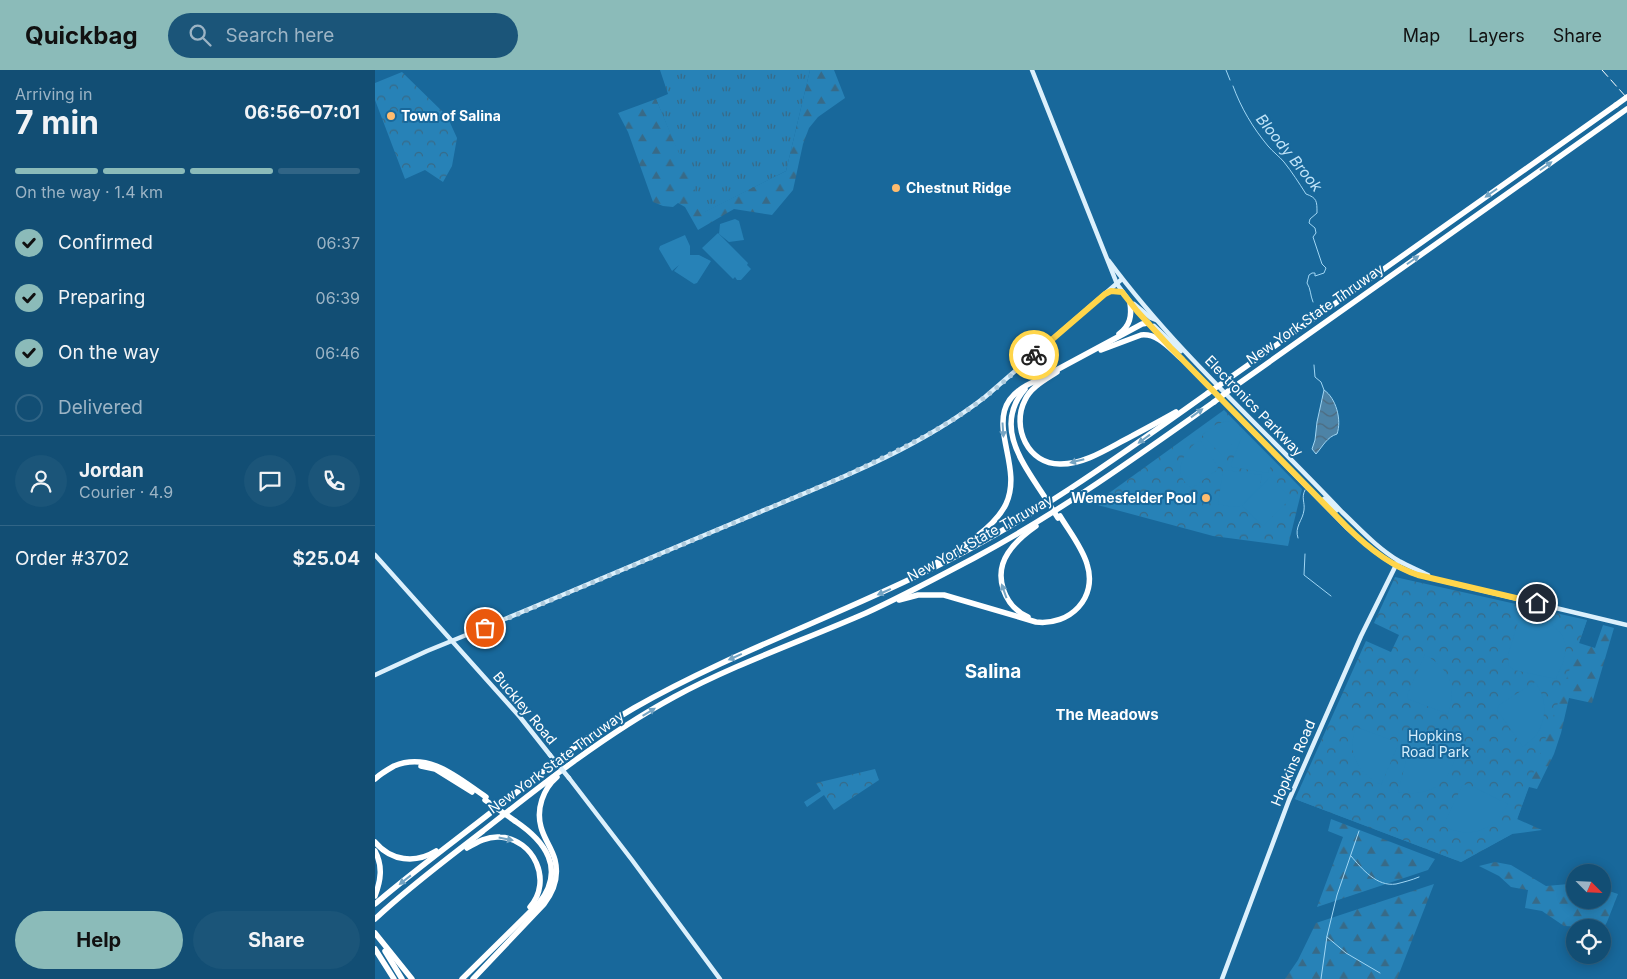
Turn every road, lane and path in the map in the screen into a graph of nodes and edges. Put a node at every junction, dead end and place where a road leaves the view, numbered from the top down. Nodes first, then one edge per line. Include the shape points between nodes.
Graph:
1 (1032, 70) edge
2 (1627, 97) edge
3 (1625, 110) edge
4 (1106, 256) junction
5 (1122, 279) junction
6 (1117, 284) junction
7 (1105, 294) junction
8 (1124, 294) junction
9 (1130, 303) junction
10 (1157, 320) junction
11 (1148, 323) junction
12 (1099, 349) junction
13 (1182, 359) junction
14 (1200, 366) junction
15 (1057, 372) junction
16 (1038, 380) junction
17 (1198, 400) junction
18 (1309, 488) junction
19 (1047, 499) junction
20 (1342, 512) junction
21 (1052, 513) junction
22 (1335, 514) junction
23 (1059, 517) junction
24 (1356, 526) junction
25 (375, 555) edge
26 (1397, 563) junction
27 (904, 582) junction
28 (869, 611) junction
29 (1627, 625) edge
30 (452, 641) junction
31 (375, 675) edge
32 (579, 757) junction
33 (375, 780) edge
34 (375, 785) edge
35 (485, 799) junction
36 (516, 819) junction
37 (457, 839) junction
38 (375, 842) edge
39 (375, 851) edge
40 (552, 853) junction
41 (445, 860) junction
42 (375, 896) edge
43 (375, 904) edge
44 (375, 919) edge
45 (513, 928) junction
46 (375, 933) edge
47 (375, 948) edge
48 (483, 964) junction
49 (394, 979) edge
50 (402, 979) edge
51 (411, 979) edge
52 (463, 979) edge
53 (471, 979) edge
54 (719, 979) edge
55 (1222, 979) edge

1 - 4 street, Electronics Parkway
2 -> 17 highway, New York State Thruway, bridge
21 -> 3 highway, New York State Thruway, bridge via 1126,465
4 - 5 street, Electronics Parkway
4 - 6 street, Electronics Parkway
5 - 6 street
5 - 10 street, Electronics Parkway
6 - 7 street
6 - 8 street, Electronics Parkway
7 - 8 street via 1111,291
7 - 30 street via 985,397 923,437 845,476
8 - 9 street, Electronics Parkway
8 - 10 street
9 - 11 street, Electronics Parkway
9 - 12 highway via 1131,316 1127,327
10 - 11 street
10 - 14 street, Electronics Parkway
11 - 12 highway
11 - 13 street, Electronics Parkway
11 - 14 street
12 - 13 highway via 1146,334 1158,338
12 - 15 highway
12 - 16 highway
13 - 18 street, Electronics Parkway
14 - 20 street, Electronics Parkway
17 -> 15 highway via 1084,460 1051,463 1038,457 1024,442 1019,415 1031,391
15 - 19 highway via 1027,390 1017,403 1013,422 1020,450
16 - 19 highway via 1017,400 1011,425 1021,458
16 -> 27 highway via 1021,388 1004,412 1003,431 1012,483 1005,508 977,536
17 -> 27 highway, New York State Thruway via 1052,501 959,555
18 - 20 street
18 - 22 street, Electronics Parkway
19 - 23 highway, bridge
20 - 24 street, Electronics Parkway
23 -> 21 highway via 1083,560 1087,572 1086,586 1083,597 1066,615 1046,620 1033,619 1010,603 1002,588 1001,572 1005,558 1015,544
21 - 28 highway, New York State Thruway via 977,557
22 - 24 street
22 - 26 street, Electronics Parkway via 1366,545
23 - 28 highway via 1086,559 1089,575 1085,597 1077,609 1064,618 1036,622 955,597 932,594 906,597
24 - 26 street, Electronics Parkway
25 - 30 street, Buckley Road
26 - 29 street via 1434,578
26 - 55 street, Hopkins Road via 1289,800
27 -> 37 highway, New York State Thruway via 703,672 633,709 579,743
32 -> 28 highway, New York State Thruway via 696,686
30 - 31 street
30 - 54 street, Buckley Road, bridge via 569,778
32 - 40 highway via 554,780 542,801 541,828
32 - 41 highway, New York State Thruway
33 - 35 highway via 390,768 405,762 430,763 449,772
34 - 35 highway via 398,768 422,766 445,774
35 - 36 highway, bridge
36 - 40 highway via 537,833
36 - 45 highway via 542,845 549,859 551,876 543,898
37 - 38 highway via 430,855 414,860 393,856
37 -> 43 highway, New York State Thruway
39 - 42 highway via 381,869
40 - 48 highway via 556,875 549,898
41 - 44 highway, New York State Thruway
41 -> 45 highway via 474,843 493,837 516,841 531,852 540,872 540,889 534,903
45 - 48 highway
46 - 50 highway
46 - 51 highway
47 - 49 highway
48 - 52 highway
48 - 53 highway

